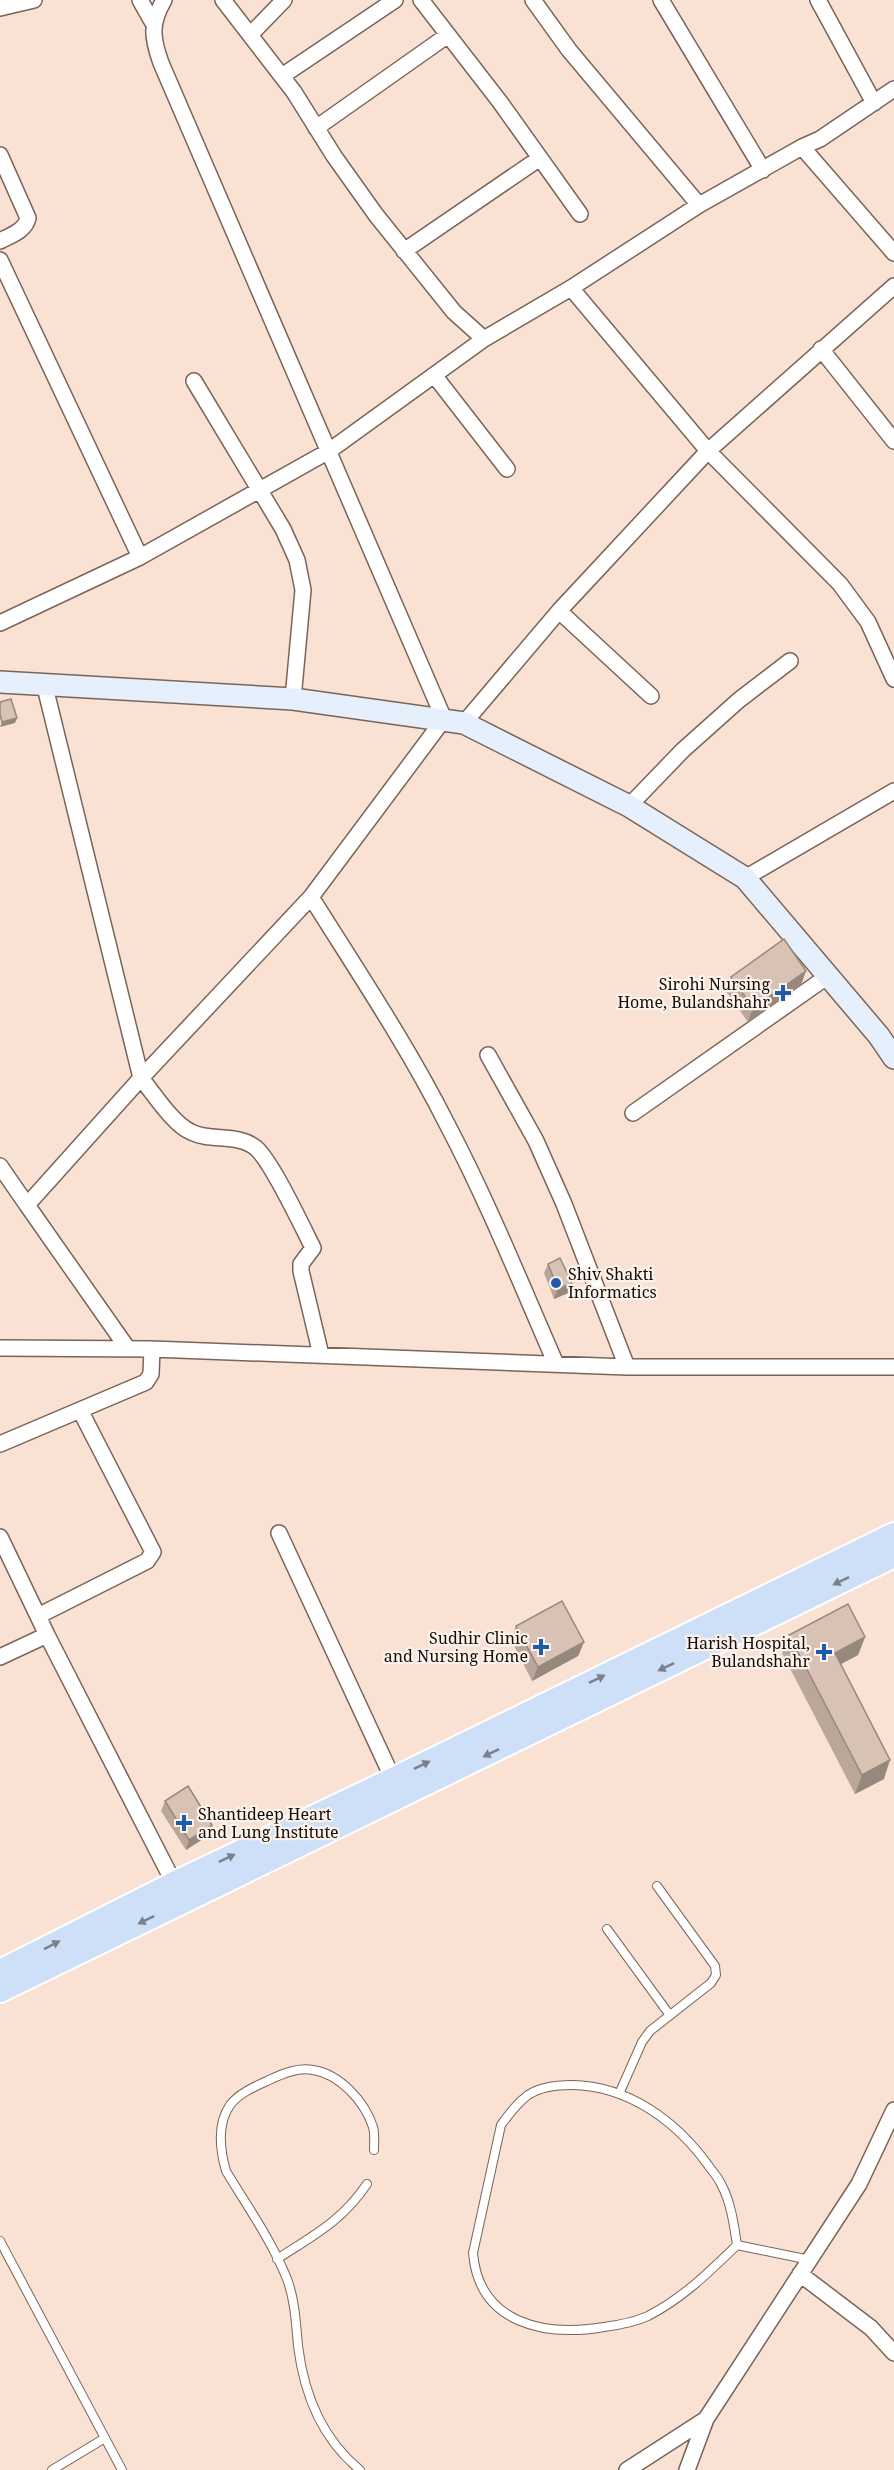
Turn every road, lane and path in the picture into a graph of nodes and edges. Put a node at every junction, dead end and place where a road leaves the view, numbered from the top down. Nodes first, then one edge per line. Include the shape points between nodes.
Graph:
1 (34, 0) edge
2 (140, 0) edge
3 (164, 0) edge
4 (222, 0) edge
5 (284, 0) edge
6 (395, 0) edge
7 (422, 0) edge
8 (533, 0) edge
9 (661, 0) edge
10 (818, 0) edge
11 (0, 8) edge
12 (153, 23) junction
13 (250, 34) junction
14 (448, 35) junction
15 (282, 76) junction
16 (894, 89) edge
17 (873, 103) junction
18 (316, 128) junction
19 (802, 147) junction
20 (0, 155) edge
21 (540, 158) junction
22 (763, 170) junction
23 (699, 205) junction
24 (580, 214) dead end
25 (0, 241) edge
26 (404, 251) junction
27 (894, 253) edge
28 (0, 260) edge
29 (894, 286) edge
30 (571, 288) junction
31 (484, 339) junction
32 (821, 349) junction
33 (434, 375) junction
34 (194, 381) dead end
35 (894, 441) edge
36 (329, 451) junction
37 (708, 451) junction
38 (507, 469) dead end
39 (260, 490) junction
40 (140, 557) junction
41 (559, 611) junction
42 (1, 620) edge
43 (790, 661) dead end
44 (894, 679) edge
45 (0, 682) edge
46 (44, 683) junction
47 (651, 696) dead end
48 (293, 699) junction
49 (454, 721) junction
50 (894, 791) edge
51 (629, 806) junction
52 (745, 878) junction
53 (311, 897) junction
54 (828, 976) junction
55 (488, 1055) dead end
56 (894, 1058) edge
57 (141, 1078) junction
58 (633, 1113) dead end
59 (0, 1166) edge
60 (27, 1205) junction
61 (0, 1348) edge
62 (128, 1349) junction
63 (152, 1349) junction
64 (321, 1355) junction
65 (556, 1364) junction
66 (627, 1367) junction
67 (894, 1367) edge
68 (80, 1410) junction
69 (0, 1444) edge
70 (279, 1533) dead end
71 (894, 1534) edge
72 (2, 1544) edge
73 (894, 1556) edge
74 (38, 1616) junction
75 (47, 1635) junction
76 (0, 1657) edge
77 (393, 1779) junction
78 (657, 1886) dead end
79 (178, 1892) junction
80 (607, 1929) dead end
81 (0, 1971) edge
82 (0, 1991) edge
83 (669, 2014) junction
84 (619, 2094) junction
85 (894, 2110) edge
86 (374, 2150) dead end
87 (367, 2184) dead end
88 (0, 2241) edge
89 (737, 2245) junction
90 (277, 2259) junction
91 (810, 2260) junction
92 (800, 2274) junction
93 (894, 2353) edge
94 (706, 2419) junction
95 (105, 2438) junction
96 (52, 2470) edge
97 (122, 2470) edge
98 (360, 2470) edge
99 (627, 2470) edge
100 (687, 2470) edge

1 - 11 street
2 - 12 street
3 - 12 street
4 - 13 street
5 - 13 street
6 - 15 street
7 - 14 street
8 - 23 street via 569,50
9 - 22 street
10 - 17 street
12 - 36 street via 161,63
13 - 15 street
14 - 18 street
14 - 21 street
15 - 18 street
16 - 17 street
17 - 19 street via 820,140
18 - 26 street
19 - 22 street
19 - 27 street
20 - 25 street via 28,218 21,230
21 - 24 street
21 - 26 street
22 - 23 street
23 - 30 street
26 - 31 street via 454,312
28 - 40 street
29 - 32 street
30 - 31 street
30 - 37 street
31 - 33 street
32 - 35 street
32 - 37 street
33 - 36 street
33 - 38 street
34 - 39 street
36 - 39 street
36 - 49 street
37 - 41 street
37 - 44 street via 840,584 868,622
39 - 40 street
39 - 48 street via 297,560 303,590
40 - 42 street
41 - 47 street
41 - 49 street
43 - 51 street via 682,750
45 - 46 street
46 - 48 street
46 - 57 street
48 - 49 street
49 - 51 street
49 - 53 street
50 - 52 street
51 - 52 street
52 - 54 street
53 - 57 street
53 - 65 street via 411,1056 447,1124
54 - 56 street
54 - 58 street
55 - 66 street via 564,1204
57 - 60 street
57 - 64 street via 190,1132 246,1141 264,1156 312,1248 301,1264 301,1271
59 - 60 street
60 - 62 street
61 - 62 street
62 - 63 street
63 - 64 street
63 - 68 street via 151,1374 146,1382
64 - 65 street
65 - 66 street
66 - 67 street
68 - 69 street
68 - 74 street via 153,1552 147,1561
70 - 77 street
77 -> 71 main road
72 - 74 street
73 -> 79 main road
74 - 75 street
75 - 76 street
75 - 79 street
79 -> 77 main road
78 - 83 lane via 715,1966 716,1976
81 -> 79 main road
79 -> 82 main road
80 - 83 lane
83 - 84 lane via 642,2042
84 - 89 lane via 667,2120 693,2145 721,2184
84 - 89 lane via 592,2085 558,2085 530,2094 501,2125 473,2253 474,2269 491,2301 504,2313 532,2326 575,2332 619,2325 647,2316 687,2293
85 - 91 street via 859,2184
86 - 90 lane via 373,2127 360,2103 347,2085 332,2075 312,2069 286,2073 249,2089 230,2105 221,2129 226,2171
87 - 90 lane via 352,2206 331,2224
88 - 95 lane
89 - 91 lane
90 - 98 lane via 293,2300 299,2356 310,2402 328,2437
91 - 92 street
92 - 93 street via 871,2328
92 - 94 street
94 - 99 street
94 - 100 street
95 - 96 lane
95 - 97 lane

